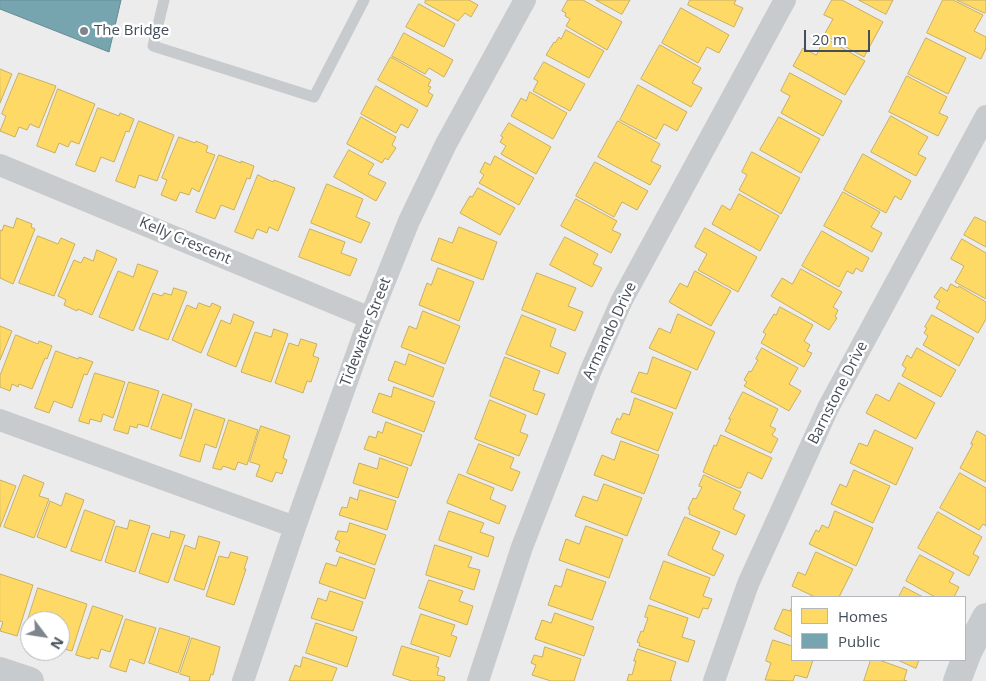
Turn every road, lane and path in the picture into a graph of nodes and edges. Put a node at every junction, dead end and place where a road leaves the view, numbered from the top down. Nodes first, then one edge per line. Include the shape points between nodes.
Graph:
1 (164, 0) edge
2 (364, 0) edge
3 (525, 0) edge
4 (785, 0) edge
5 (986, 116) edge
6 (0, 165) edge
7 (370, 318) junction
8 (0, 420) edge
9 (295, 527) junction
10 (986, 618) edge
11 (966, 657) edge
12 (965, 661) edge
13 (0, 671) edge
14 (30, 681) edge
15 (243, 681) edge
16 (478, 681) edge
17 (714, 681) edge
18 (957, 681) edge

1 - 2 lane via 153,46 314,96
3 - 7 street, Tidewater Street via 446,144 417,204
4 - 16 street, Armando Drive via 604,338 522,548
5 - 17 street, Barnstone Drive via 828,408 748,584
6 - 7 street, Kelly Crescent
7 - 9 street, Tidewater Street
8 - 9 street
9 - 15 street, Tidewater Street
10 - 11 street
12 - 18 street
13 - 14 street

